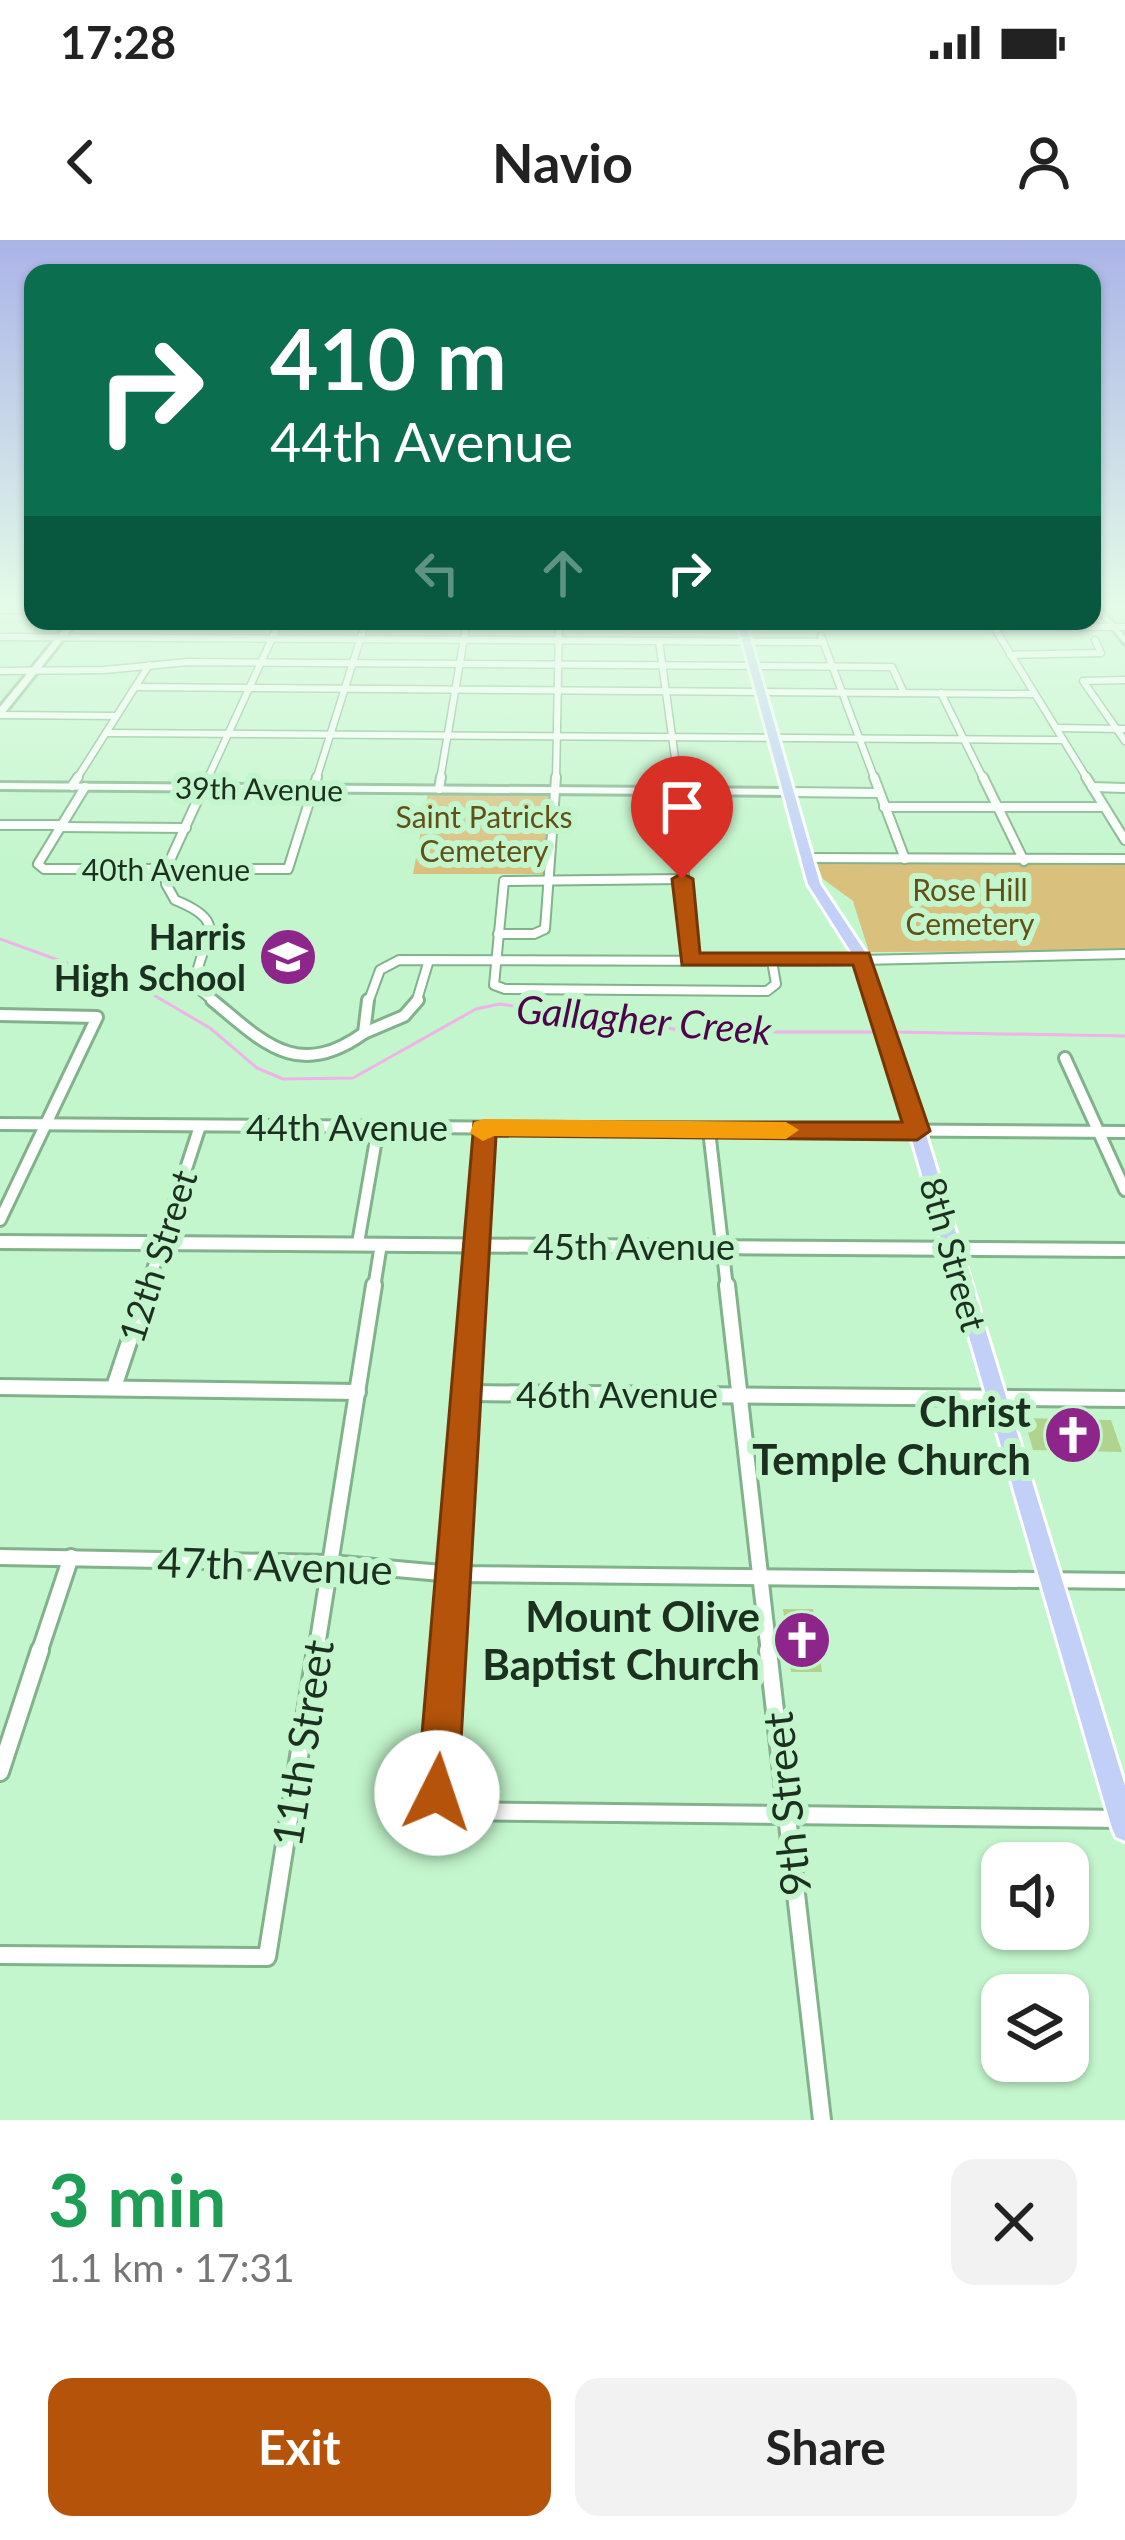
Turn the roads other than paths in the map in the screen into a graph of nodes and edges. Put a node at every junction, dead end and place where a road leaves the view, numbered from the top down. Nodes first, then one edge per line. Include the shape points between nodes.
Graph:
1 (132, 693) edge
2 (246, 693) edge
3 (343, 693) edge
4 (456, 693) edge
5 (558, 693) edge
6 (665, 693) edge
7 (760, 693) edge
8 (831, 693) edge
9 (842, 693) junction
10 (904, 693) joint
11 (1093, 693) edge
12 (941, 694) junction
13 (1034, 694) joint
14 (0, 714) edge
15 (116, 716) junction
16 (1056, 728) junction
17 (1120, 729) edge
18 (106, 733) junction
19 (229, 734) junction
20 (330, 735) junction
21 (448, 736) junction
22 (556, 737) junction
23 (671, 737) junction
24 (773, 738) junction
25 (859, 738) junction
26 (963, 739) junction
27 (1063, 740) junction
28 (1125, 741) edge
29 (0, 785) edge
30 (79, 787) junction
31 (206, 787) junction
32 (1092, 787) junction
33 (314, 788) junction
34 (1125, 788) edge
35 (439, 789) junction
36 (556, 790) junction
37 (679, 791) junction
38 (788, 792) junction
39 (878, 793) junction
40 (884, 807) junction
41 (997, 807) junction
42 (1104, 807) junction
43 (0, 825) edge
44 (60, 826) junction
45 (186, 828) junction
46 (1125, 840) edge
47 (806, 858) junction
48 (905, 859) junction
49 (1125, 859) edge
50 (1024, 860) junction
51 (166, 869) junction
52 (550, 878) junction
53 (682, 879) junction
54 (498, 934) junction
55 (1125, 954) edge
56 (862, 958) junction
57 (496, 959) junction
58 (429, 960) junction
59 (690, 960) junction
60 (772, 961) junction
61 (0, 1015) edge
62 (364, 1033) junction
63 (1065, 1058) dead end
64 (0, 1124) edge
65 (45, 1125) junction
66 (200, 1126) junction
67 (378, 1128) junction
68 (484, 1128) junction
69 (709, 1130) junction
70 (917, 1131) junction
71 (1099, 1132) junction
72 (1125, 1132) edge
73 (1125, 1190) edge
74 (0, 1220) edge
75 (0, 1242) edge
76 (162, 1244) junction
77 (358, 1244) junction
78 (381, 1244) junction
79 (475, 1245) junction
80 (724, 1247) junction
81 (953, 1250) junction
82 (1125, 1250) edge
83 (0, 1387) edge
84 (114, 1387) junction
85 (358, 1392) junction
86 (468, 1393) junction
87 (741, 1394) junction
88 (996, 1397) junction
89 (1125, 1399) edge
90 (0, 1557) edge
91 (71, 1557) junction
92 (330, 1563) junction
93 (452, 1574) junction
94 (761, 1577) junction
95 (1051, 1581) junction
96 (1125, 1581) edge
97 (0, 1772) edge
98 (787, 1816) junction
99 (1124, 1822) edge
100 (0, 1955) edge
101 (822, 2120) edge

1 - 15 street
2 - 19 street
3 - 20 street
4 - 21 street
5 - 22 street
6 - 23 street
7 - 24 main road, 8th Street
8 - 9 street
9 - 10 street
9 - 25 street
10 - 12 street
11 - 17 street
12 - 13 street
12 - 26 street
13 - 16 street
14 - 15 street
15 - 18 street
16 - 17 street
16 - 27 street
17 - 28 street
18 - 19 street
18 - 30 street
19 - 20 street
19 - 31 street
20 - 21 street
20 - 33 street
21 - 22 street
21 - 35 street
22 - 23 street
22 - 36 street
23 - 24 street
23 - 37 street
24 - 25 street
24 - 38 main road, 8th Street
25 - 26 street
25 - 39 street
26 - 27 street
26 - 41 street
27 - 32 street
29 - 30 street, 39th Avenue
30 - 31 street, 39th Avenue
30 - 44 street
31 - 33 street, 39th Avenue
31 - 45 street
32 - 34 street
32 - 42 street
33 - 35 street, 39th Avenue
33 - 51 street, 40th Avenue via 288,869
35 - 36 street, 39th Avenue
36 - 37 street, 39th Avenue
36 - 52 street
37 - 38 street, 39th Avenue
37 - 53 street
38 - 39 street, 39th Avenue
38 - 47 main road, 8th Street
39 - 40 street
40 - 41 street
40 - 48 street
41 - 42 street
41 - 50 street
42 - 46 street
43 - 44 street, 40th Avenue
44 - 45 street, 40th Avenue
44 - 51 street, 40th Avenue via 38,864 44,869
45 - 51 street
47 - 48 street
47 - 56 main road, 8th Street
48 - 50 street
49 - 50 street
51 - 62 street via 170,897 209,922 195,986 227,1016 283,1054 337,1048
52 - 53 street
52 - 54 street via 545,929
52 - 54 street via 504,881
53 - 59 street
54 - 57 street
55 - 56 street
56 - 60 street
56 - 70 main road, 8th Street
57 - 58 street
57 - 59 street
57 - 60 street via 494,985 505,989 767,991 776,984
58 - 62 street via 419,1005
58 - 62 street via 390,961 377,970
59 - 60 street
61 - 65 street via 97,1017
63 - 71 street
64 - 65 street, 44th Avenue
65 - 66 street, 44th Avenue
65 - 74 street
66 - 67 street, 44th Avenue
66 - 76 street, 12th Street
67 - 68 street, 44th Avenue
67 - 77 street
68 - 69 street, 44th Avenue
68 - 79 street
69 - 70 street, 44th Avenue
69 - 80 street, 9th Street
70 - 71 street, 44th Avenue
70 - 81 main road, 8th Street
71 - 72 street, 44th Avenue
71 - 73 street
75 - 76 street, 45th Avenue
76 - 77 street, 45th Avenue
76 - 84 street, 12th Street
77 - 78 street, 45th Avenue
78 - 79 street, 45th Avenue
78 - 85 street, 11th Street
79 - 80 street, 45th Avenue
79 - 86 street
80 - 81 street, 45th Avenue
80 - 87 street, 9th Street
81 - 82 street, 45th Avenue
81 - 88 main road, 8th Street
83 - 84 street
84 - 85 street
85 - 92 street, 11th Street
86 - 87 street, 46th Avenue
86 - 93 street
87 - 88 street, 46th Avenue
87 - 94 street, 9th Street
88 - 89 street, 46th Avenue
88 - 95 main road, 8th Street
90 - 91 street, 47th Avenue
91 - 92 street, 47th Avenue
91 - 97 street
92 - 93 street, 47th Avenue
92 - 100 street, 11th Street via 267,1958
93 - 94 street, 47th Avenue
93 - 98 street via 437,1793 455,1811
94 - 95 street, 47th Avenue
94 - 98 street, 9th Street
95 - 96 street, 47th Avenue
95 - 99 main road, 8th Street
98 - 99 street
98 - 101 street, 9th Street

